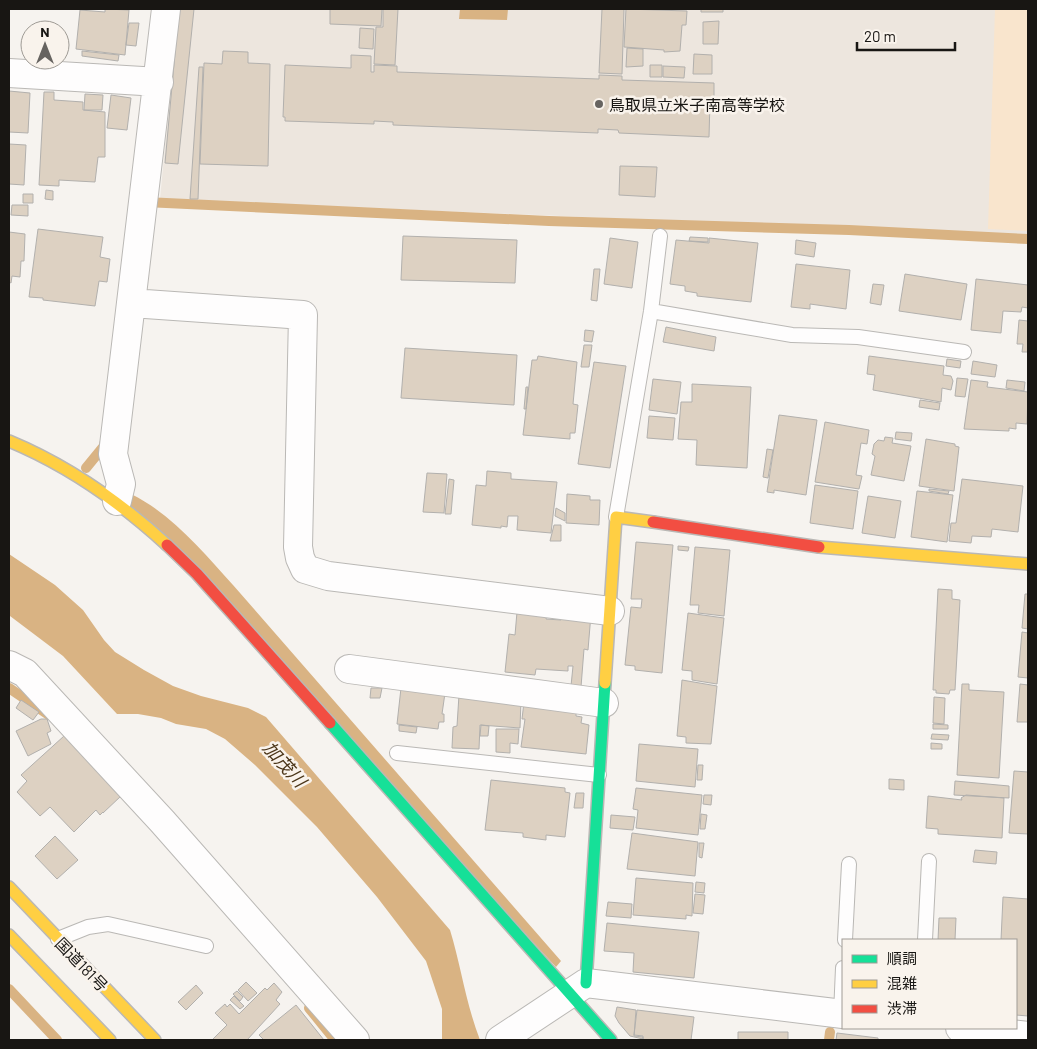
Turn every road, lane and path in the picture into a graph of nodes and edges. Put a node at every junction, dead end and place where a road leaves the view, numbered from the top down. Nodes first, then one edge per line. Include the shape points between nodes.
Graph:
1 (166, 9) edge
2 (9, 73) edge
3 (158, 82) junction
4 (660, 236) dead end
5 (131, 303) junction
6 (651, 311) junction
7 (964, 352) dead end
8 (9, 441) edge
9 (117, 501) junction
10 (616, 518) junction
11 (1028, 564) edge
12 (610, 611) junction
13 (9, 665) edge
14 (349, 669) dead end
15 (604, 703) junction
16 (398, 753) dead end
17 (599, 775) junction
18 (929, 861) dead end
19 (849, 864) dead end
20 (9, 887) edge
21 (9, 935) edge
22 (58, 939) junction
23 (845, 939) edge
24 (925, 939) edge
25 (206, 946) dead end
26 (568, 994) junction
27 (842, 1014) edge
28 (968, 1029) edge
29 (1028, 1036) edge
30 (110, 1040) edge
31 (155, 1040) edge
32 (355, 1040) edge
33 (500, 1040) edge
34 (611, 1040) edge

1 - 3 street
2 - 3 street
3 - 5 street
4 - 6 lane
5 - 9 street via 113,454 121,484
5 - 12 street via 303,315 298,547 305,569 328,576
6 - 7 lane via 792,336 858,336
6 - 10 lane
8 - 9 main road via 78,473
9 - 26 main road via 158,535 197,574
10 - 11 main road via 822,547
10 - 12 main road
12 - 15 main road
13 - 32 street via 24,673 162,821
14 - 15 street
15 - 17 main road
16 - 17 lane
17 - 26 main road
18 - 24 lane
19 - 23 lane
20 - 22 main road, 国道181号
21 - 30 main road, 国道181号
22 - 25 lane via 88,927 108,924
22 - 31 main road, 国道181号
26 - 27 street
26 - 33 street
26 - 34 main road
28 - 29 street

